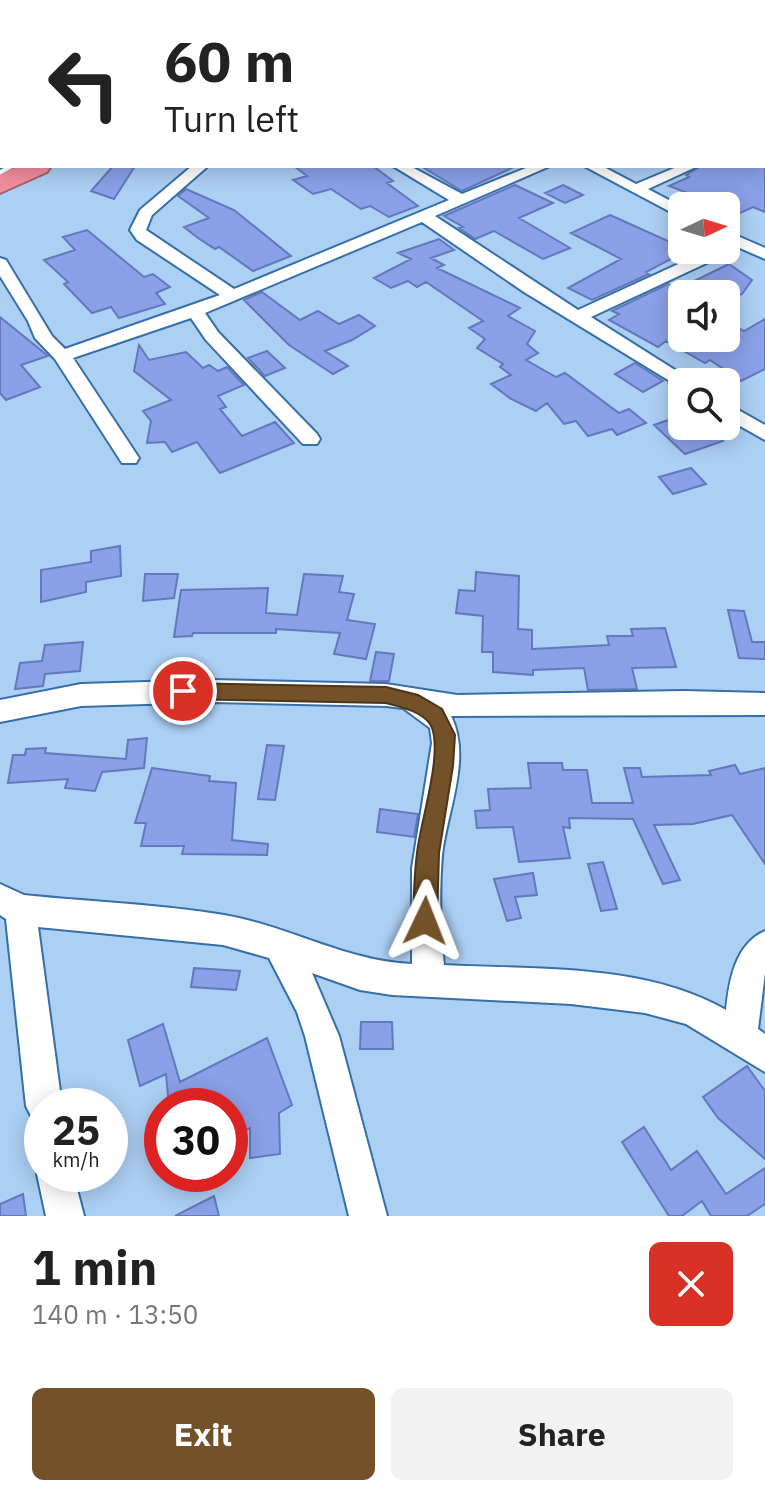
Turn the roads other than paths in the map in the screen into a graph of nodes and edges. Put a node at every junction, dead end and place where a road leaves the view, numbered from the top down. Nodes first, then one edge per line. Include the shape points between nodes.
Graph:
1 (34, 168) edge
2 (199, 168) edge
3 (404, 168) edge
4 (538, 168) edge
5 (595, 168) edge
6 (686, 168) edge
7 (0, 185) edge
8 (636, 189) junction
9 (459, 199) junction
10 (668, 206) edge
11 (424, 216) junction
12 (740, 247) edge
13 (765, 254) edge
14 (0, 263) edge
15 (687, 264) edge
16 (232, 295) junction
17 (195, 311) junction
18 (579, 316) junction
19 (62, 356) junction
20 (668, 371) edge
21 (740, 418) edge
22 (765, 434) edge
23 (310, 439) dead end
24 (129, 458) dead end
25 (411, 701) junction
26 (765, 704) edge
27 (0, 711) edge
28 (10, 904) edge
29 (280, 946) junction
30 (765, 947) edge
31 (430, 982) junction
32 (753, 1046) edge
33 (42, 1088) edge
34 (59, 1192) edge
35 (65, 1216) edge
36 (368, 1216) edge

1 - 7 highway
2 - 16 street via 145,213 138,230
3 - 9 street
4 - 9 street
5 - 8 street
6 - 8 street
8 - 10 street
9 - 11 street
11 - 16 street
11 - 18 street
12 - 13 street
14 - 19 street via 44,338
15 - 18 street
16 - 17 street
17 - 19 street
17 - 23 street via 212,336
18 - 20 street
19 - 24 street
21 - 22 street
25 - 26 street via 501,706
25 - 27 street via 386,695 126,692
25 - 31 street via 435,715 445,735 425,901
28 - 29 street via 223,930
28 - 33 street
29 - 31 street via 360,974
29 - 36 street via 307,993 322,1034
30 - 32 street via 748,975
31 - 32 street via 645,997 692,1009
34 - 35 street

